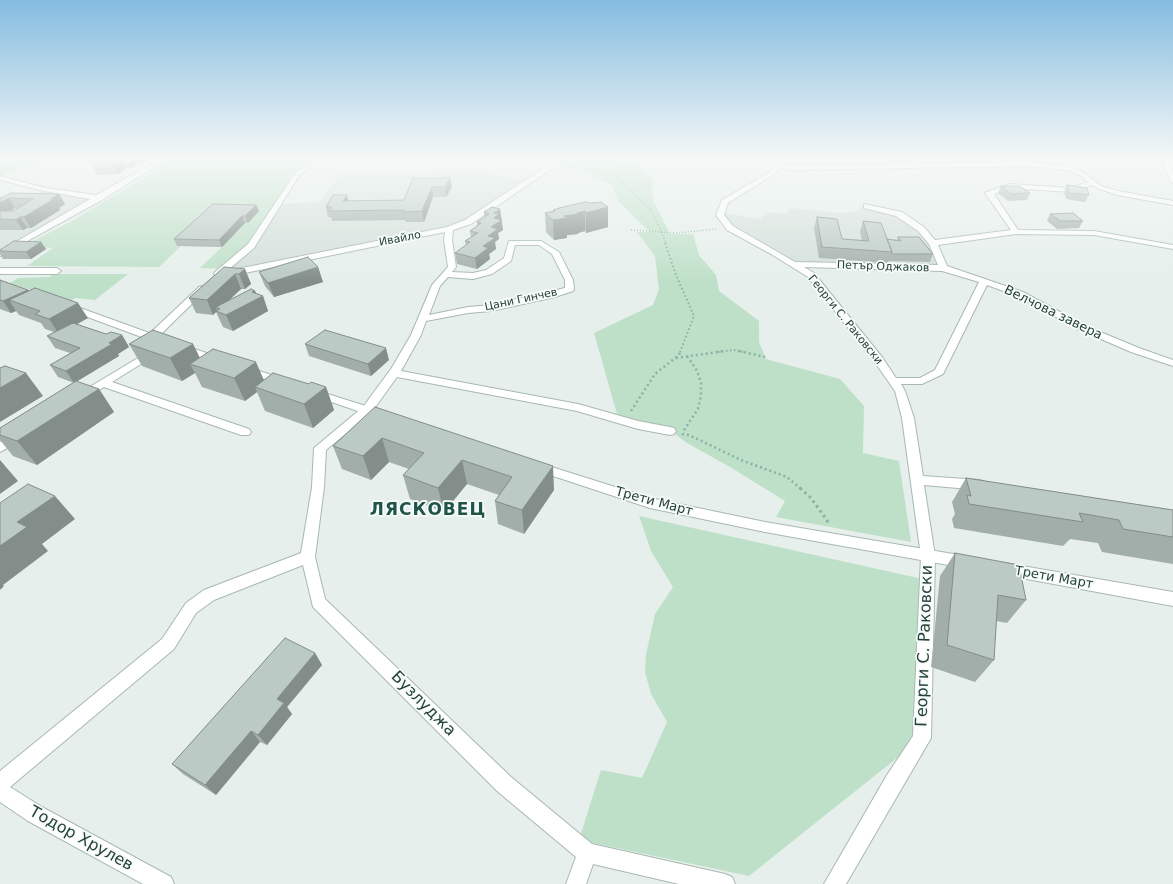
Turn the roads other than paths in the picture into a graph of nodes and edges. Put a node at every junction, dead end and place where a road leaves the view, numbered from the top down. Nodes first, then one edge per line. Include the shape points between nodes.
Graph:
1 (97, 199) edge
2 (281, 199) edge
3 (502, 199) edge
4 (729, 199) edge
5 (994, 199) edge
6 (1152, 199) edge
7 (1173, 203) edge
8 (867, 206) dead end
9 (449, 229) junction
10 (1016, 232) junction
11 (933, 243) junction
12 (1173, 247) edge
13 (0, 254) edge
14 (793, 264) junction
15 (943, 268) junction
16 (0, 271) edge
17 (57, 271) dead end
18 (446, 274) junction
19 (217, 275) junction
20 (984, 281) junction
21 (57, 303) edge
22 (423, 319) junction
23 (151, 338) junction
24 (166, 343) junction
25 (1173, 363) edge
26 (394, 373) junction
27 (893, 381) junction
28 (103, 383) junction
29 (71, 404) edge
30 (367, 410) junction
31 (394, 420) edge
32 (26, 432) edge
33 (245, 432) dead end
34 (676, 432) road end
35 (0, 448) edge
36 (524, 462) edge
37 (917, 480) junction
38 (996, 486) edge
39 (928, 556) junction
40 (308, 557) junction
41 (974, 564) edge
42 (989, 566) edge
43 (1173, 599) edge
44 (0, 783) edge
45 (0, 791) edge
46 (587, 853) junction
47 (164, 884) edge
48 (576, 884) edge
49 (725, 884) edge
50 (834, 884) edge

1 - 13 street
2 - 19 street via 251,246
3 - 9 street, Ивайло via 468,222
4 - 14 street, Георги С. Раковски via 725,202 720,215 730,228
5 - 10 street
6 - 7 street
8 - 11 street via 899,214 920,229
9 - 18 street via 452,267
9 - 19 street, Ивайло
10 - 11 street, Петър Оджаков
10 - 12 street, Петър Оджаков via 1094,233
11 - 15 street, Петър Оджаков
14 - 15 street, Петър Оджаков
14 - 27 street, Георги С. Раковски via 811,275
15 - 20 street, Велчова завера
16 - 17 street
18 - 22 street via 436,285
18 - 22 street, Цани Гинчев via 473,276 489,272 508,259 512,243 541,243 555,252 569,280 570,289 491,308
19 - 23 street
20 - 25 street, Велчова завера via 1020,294 1083,328
20 - 27 street via 939,372 922,381
21 - 23 street
22 - 26 street
23 - 24 street
24 - 28 street
24 - 30 street
26 - 30 street
26 - 34 street via 578,408
27 - 37 street, Георги С. Раковски via 900,391 908,418
28 - 29 street
28 - 33 street
30 - 31 street
30 - 40 street, Бузлуджа via 320,448 318,487
32 - 35 street
36 - 39 street, Трети Март via 650,503
37 - 38 street
37 - 39 street, Георги С. Раковски
39 - 41 street, Трети Март
39 - 50 street, Георги С. Раковски via 922,738
40 - 44 street via 209,595 191,608 168,644
40 - 46 street, Бузлуджа via 318,602 504,784
42 - 43 street, Трети Март
45 - 47 street, Тодор Хрулев via 35,814
46 - 48 street
46 - 49 street, Бузлуджа

